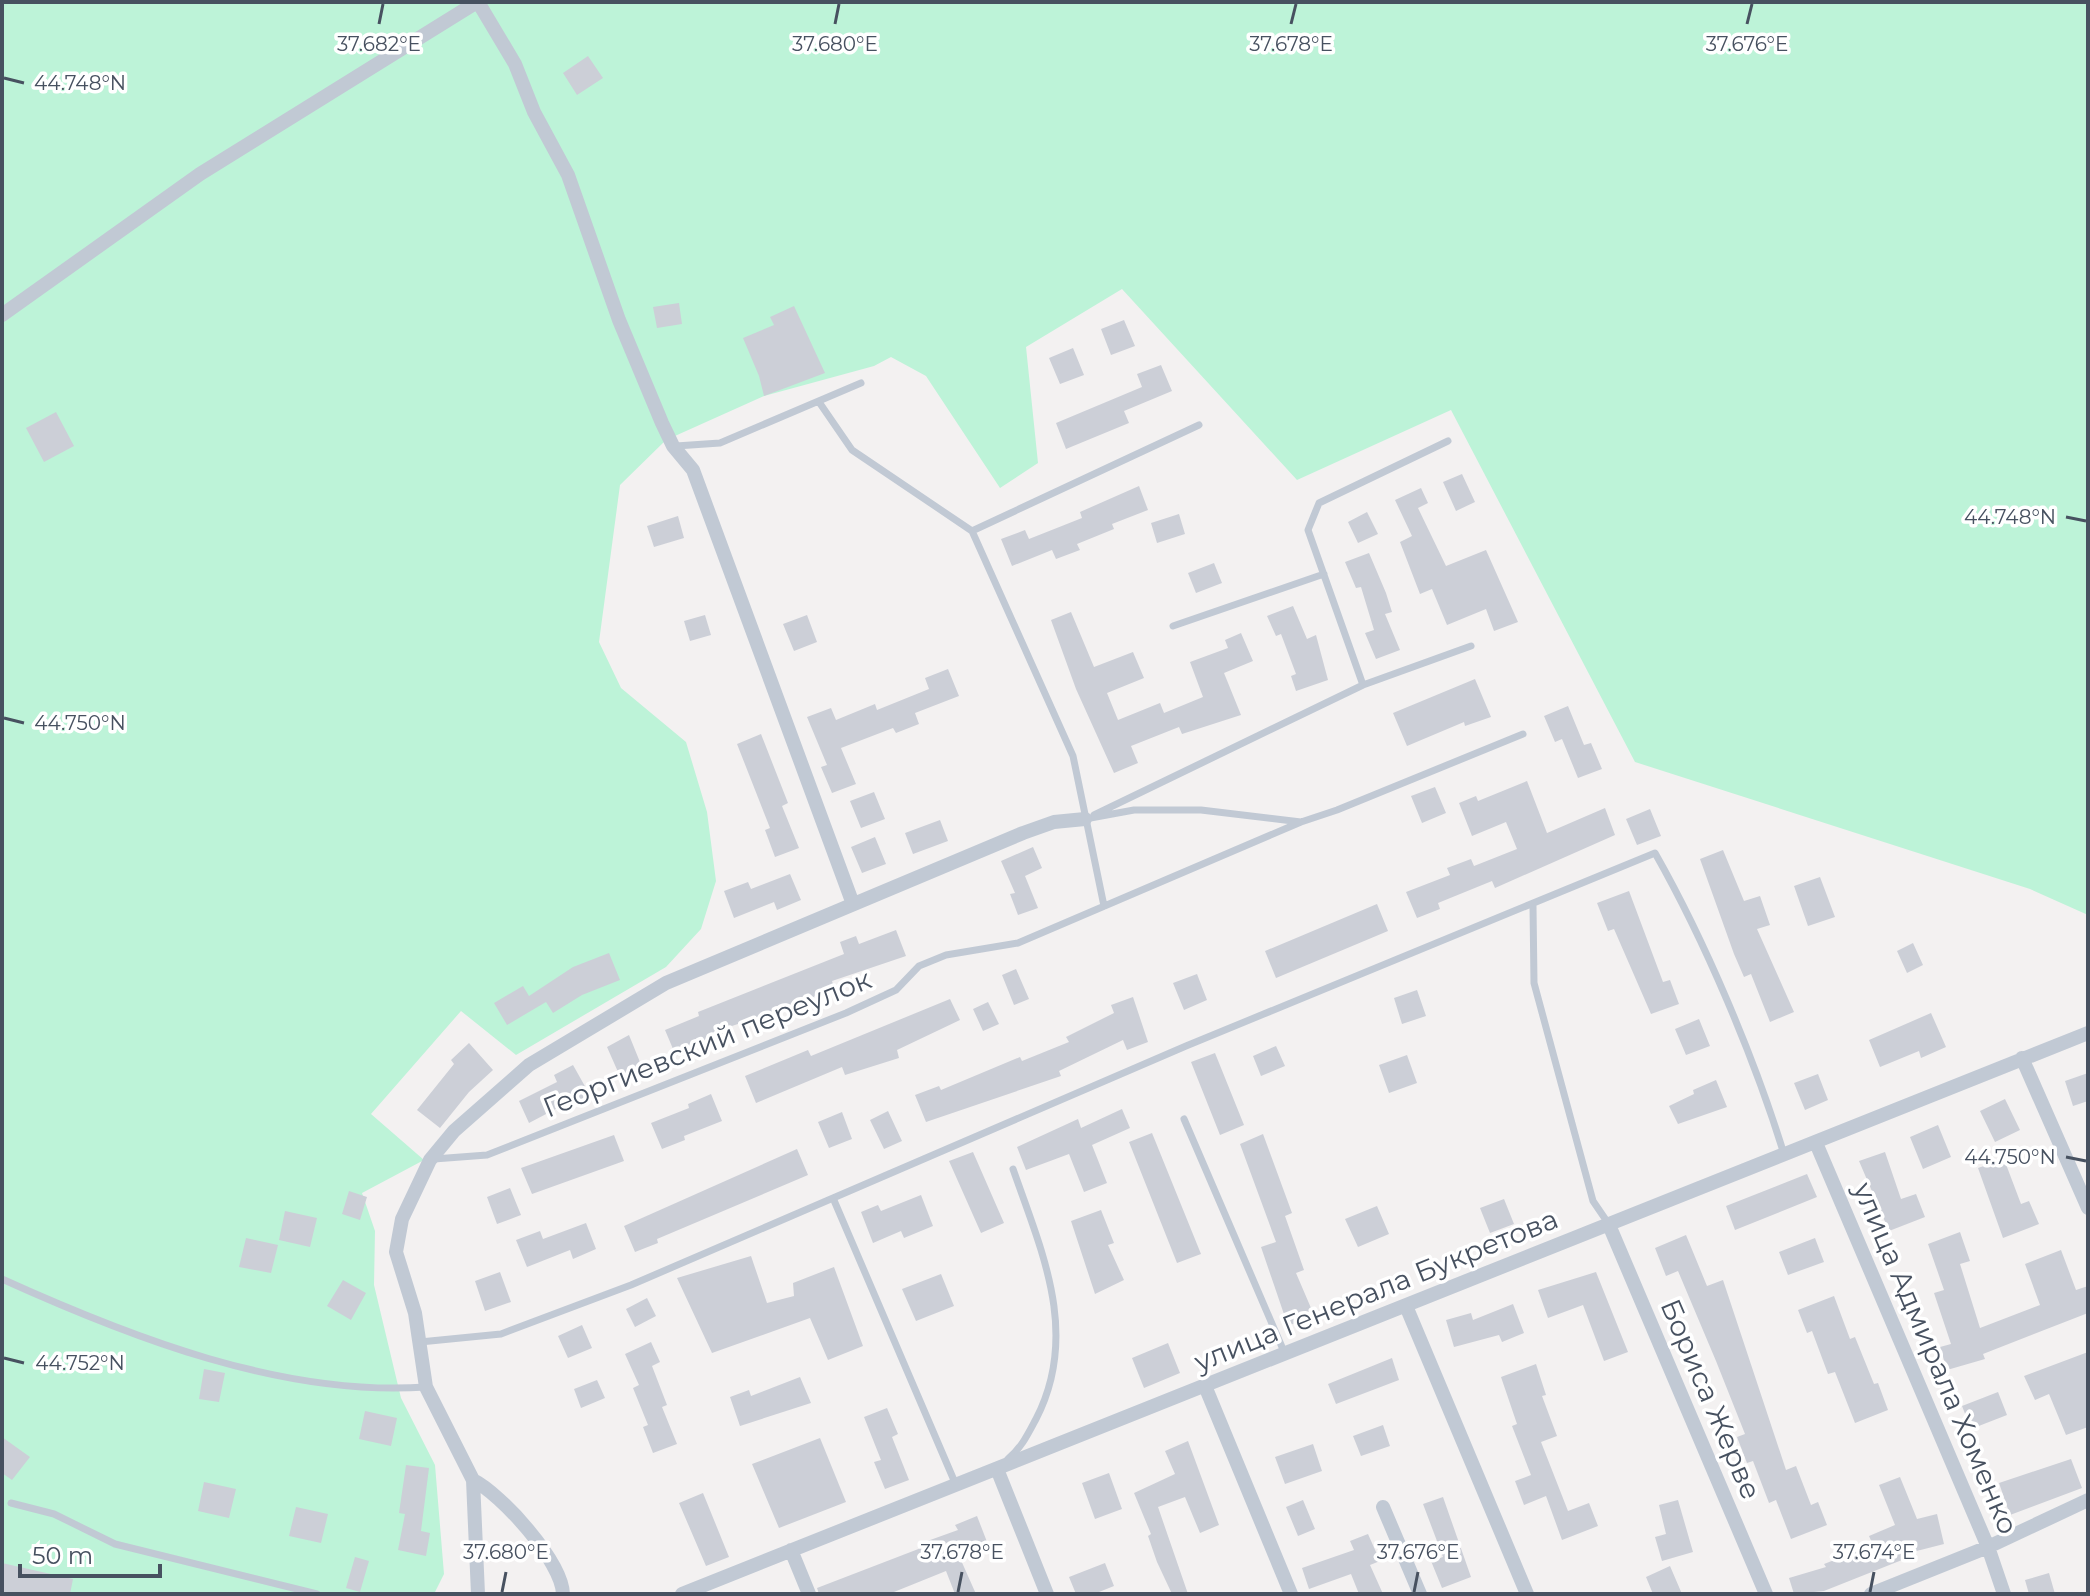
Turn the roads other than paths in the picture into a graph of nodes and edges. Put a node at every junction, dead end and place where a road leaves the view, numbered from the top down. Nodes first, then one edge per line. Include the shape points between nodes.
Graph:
1 (477, 2) edge
2 (2, 315) edge
3 (861, 383) dead end
4 (819, 402) junction
5 (1199, 425) dead end
6 (1448, 441) dead end
7 (673, 446) junction
8 (972, 531) junction
9 (1324, 574) junction
10 (1173, 626) dead end
11 (1471, 646) dead end
12 (1363, 685) junction
13 (1523, 734) dead end
14 (1085, 819) junction
15 (1301, 822) junction
16 (853, 904) junction
17 (1104, 906) junction
18 (1533, 906) junction
19 (2088, 1033) edge
20 (2022, 1058) junction
21 (1184, 1119) dead end
22 (1816, 1143) junction
23 (1785, 1156) junction
24 (430, 1160) junction
25 (1013, 1169) dead end
26 (833, 1198) junction
27 (2088, 1208) edge
28 (1609, 1225) junction
29 (2, 1279) edge
30 (1406, 1306) junction
31 (419, 1342) junction
32 (1285, 1354) junction
33 (1205, 1386) junction
34 (426, 1387) junction
35 (997, 1469) junction
36 (473, 1480) junction
37 (956, 1485) junction
38 (2088, 1500) edge
39 (11, 1503) dead end
40 (1383, 1507) dead end
41 (1988, 1547) junction
42 (791, 1550) junction
43 (317, 1594) edge
44 (478, 1594) edge
45 (563, 1594) edge
46 (682, 1594) edge
47 (809, 1594) edge
48 (1047, 1594) edge
49 (1291, 1594) edge
50 (1420, 1594) edge
51 (1527, 1594) edge
52 (1766, 1594) edge
53 (1871, 1594) edge
54 (2004, 1594) edge

1 - 2 street via 200,174
1 - 7 street via 515,64 568,175 619,320
3 - 4 lane
4 - 7 lane via 720,443
4 - 8 lane via 852,450
5 - 8 lane
6 - 9 lane via 1319,503 1308,530
7 - 16 street via 693,470
8 - 14 lane via 1073,756
9 - 10 lane
9 - 12 lane
11 - 12 lane
12 - 14 lane
13 - 15 lane, Георгиевский переулок
14 - 15 lane via 1134,810 1201,810
14 - 16 street via 1023,833
14 - 17 lane
15 - 17 lane, Георгиевский переулок
16 - 24 street via 666,983 557,1048 529,1065 454,1131
17 - 24 lane, Георгиевский переулок via 1018,943 946,955 919,966 896,990 846,1013 487,1155
18 - 23 lane via 1655,853 1696,933
18 - 26 lane via 1186,1046
18 - 28 lane via 1534,983 1593,1201
19 - 20 street, улица Генерала Букретова
20 - 22 street, улица Генерала Букретова
20 - 27 street
21 - 32 lane
22 - 23 street, улица Генерала Букретова
22 - 41 street, улица Адмирала Хоменко
23 - 28 street, улица Генерала Букретова
24 - 31 street via 402,1219 396,1252
25 - 35 lane via 1054,1307 1058,1353 1050,1392 1020,1449
26 - 31 lane via 501,1334
26 - 37 lane
28 - 30 street, улица Генерала Букретова
28 - 52 street, Бориса Жерве
29 - 34 lane via 213,1362 376,1391
30 - 32 street, улица Генерала Букретова
30 - 51 street
31 - 34 street
32 - 33 street, улица Генерала Букретова
33 - 35 street, улица Генерала Букретова
33 - 49 street
34 - 36 street
35 - 37 street, улица Генерала Букретова
35 - 48 street
36 - 44 street
36 - 45 street via 489,1488 545,1551
37 - 42 street, улица Генерала Букретова
38 - 41 street
39 - 43 lane via 54,1514 115,1544
40 - 50 street
41 - 53 street
41 - 54 street, улица Адмирала Хоменко
42 - 46 street, улица Генерала Букретова
42 - 47 street

